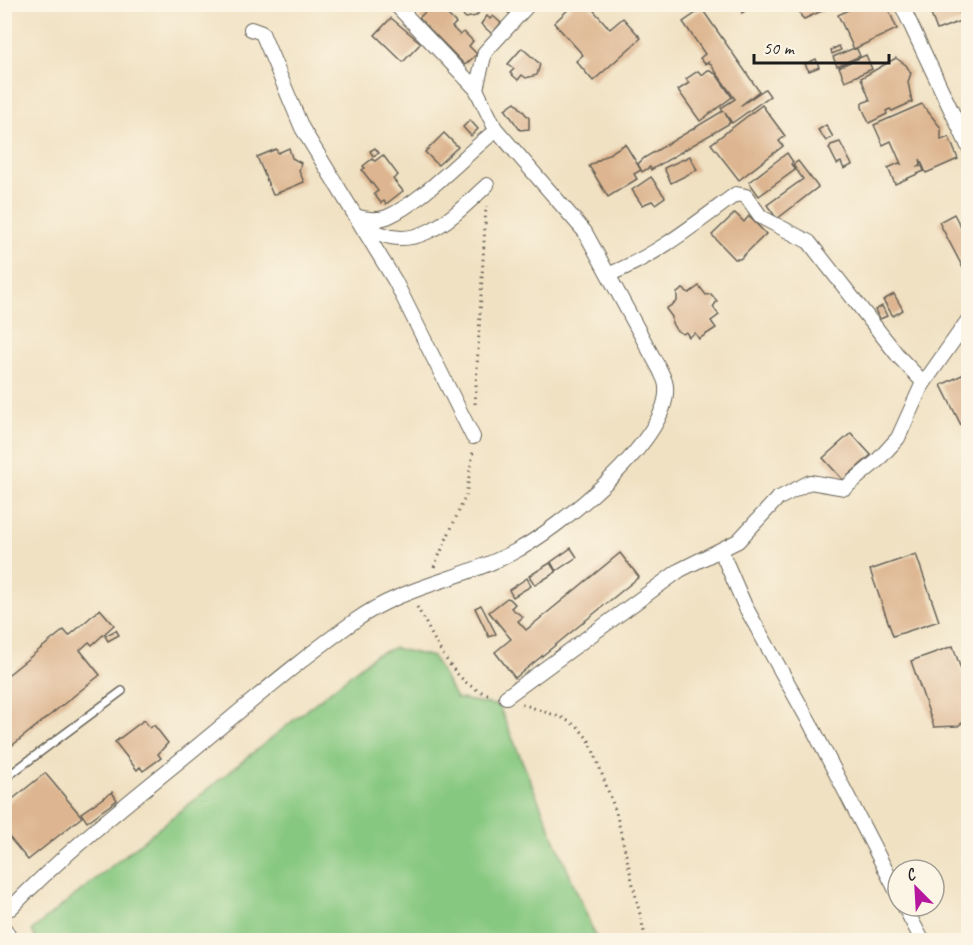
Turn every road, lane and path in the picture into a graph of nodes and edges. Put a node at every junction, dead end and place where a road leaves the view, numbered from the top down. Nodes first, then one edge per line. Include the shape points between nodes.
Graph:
1 (395, 4) edge
2 (529, 4) edge
3 (901, 4) edge
4 (251, 29) dead end
5 (476, 90) junction
6 (489, 136) dead end
7 (969, 146) edge
8 (488, 185) joint
9 (355, 216) junction
10 (610, 274) junction
11 (969, 320) edge
12 (924, 383) junction
13 (475, 409) dead end
14 (473, 437) joint
15 (721, 551) junction
16 (428, 586) junction
17 (406, 593) junction
18 (122, 691) dead end
19 (506, 697) junction
20 (4, 779) edge
21 (886, 871) edge
22 (4, 903) edge
23 (910, 918) edge
24 (4, 928) edge
25 (11, 940) edge
26 (646, 940) edge
27 (922, 940) edge

1 - 5 street
2 - 5 street via 485,52
3 - 7 street
4 - 9 street via 261,33 302,128
5 - 10 street via 495,128 585,232
6 - 9 street via 406,206 385,218
8 - 9 street via 445,224 420,235 397,239 375,231
8 - 13 path
9 - 14 street via 395,282
10 - 12 street via 667,246 736,194 746,196 761,217 809,242
10 - 16 street via 666,387 650,434 590,499 515,552
11 - 12 street
12 - 15 street via 898,438 845,488 810,482 777,499 738,541
14 - 16 path via 466,495
15 - 19 street via 680,570
15 - 21 street via 746,606
16 - 17 street
17 - 19 path via 461,680 473,690
17 - 22 street via 358,618 296,665 66,855 11,908
18 - 20 lane
19 - 26 path via 563,718 578,727 590,742 616,812
23 - 27 street
24 - 25 street

